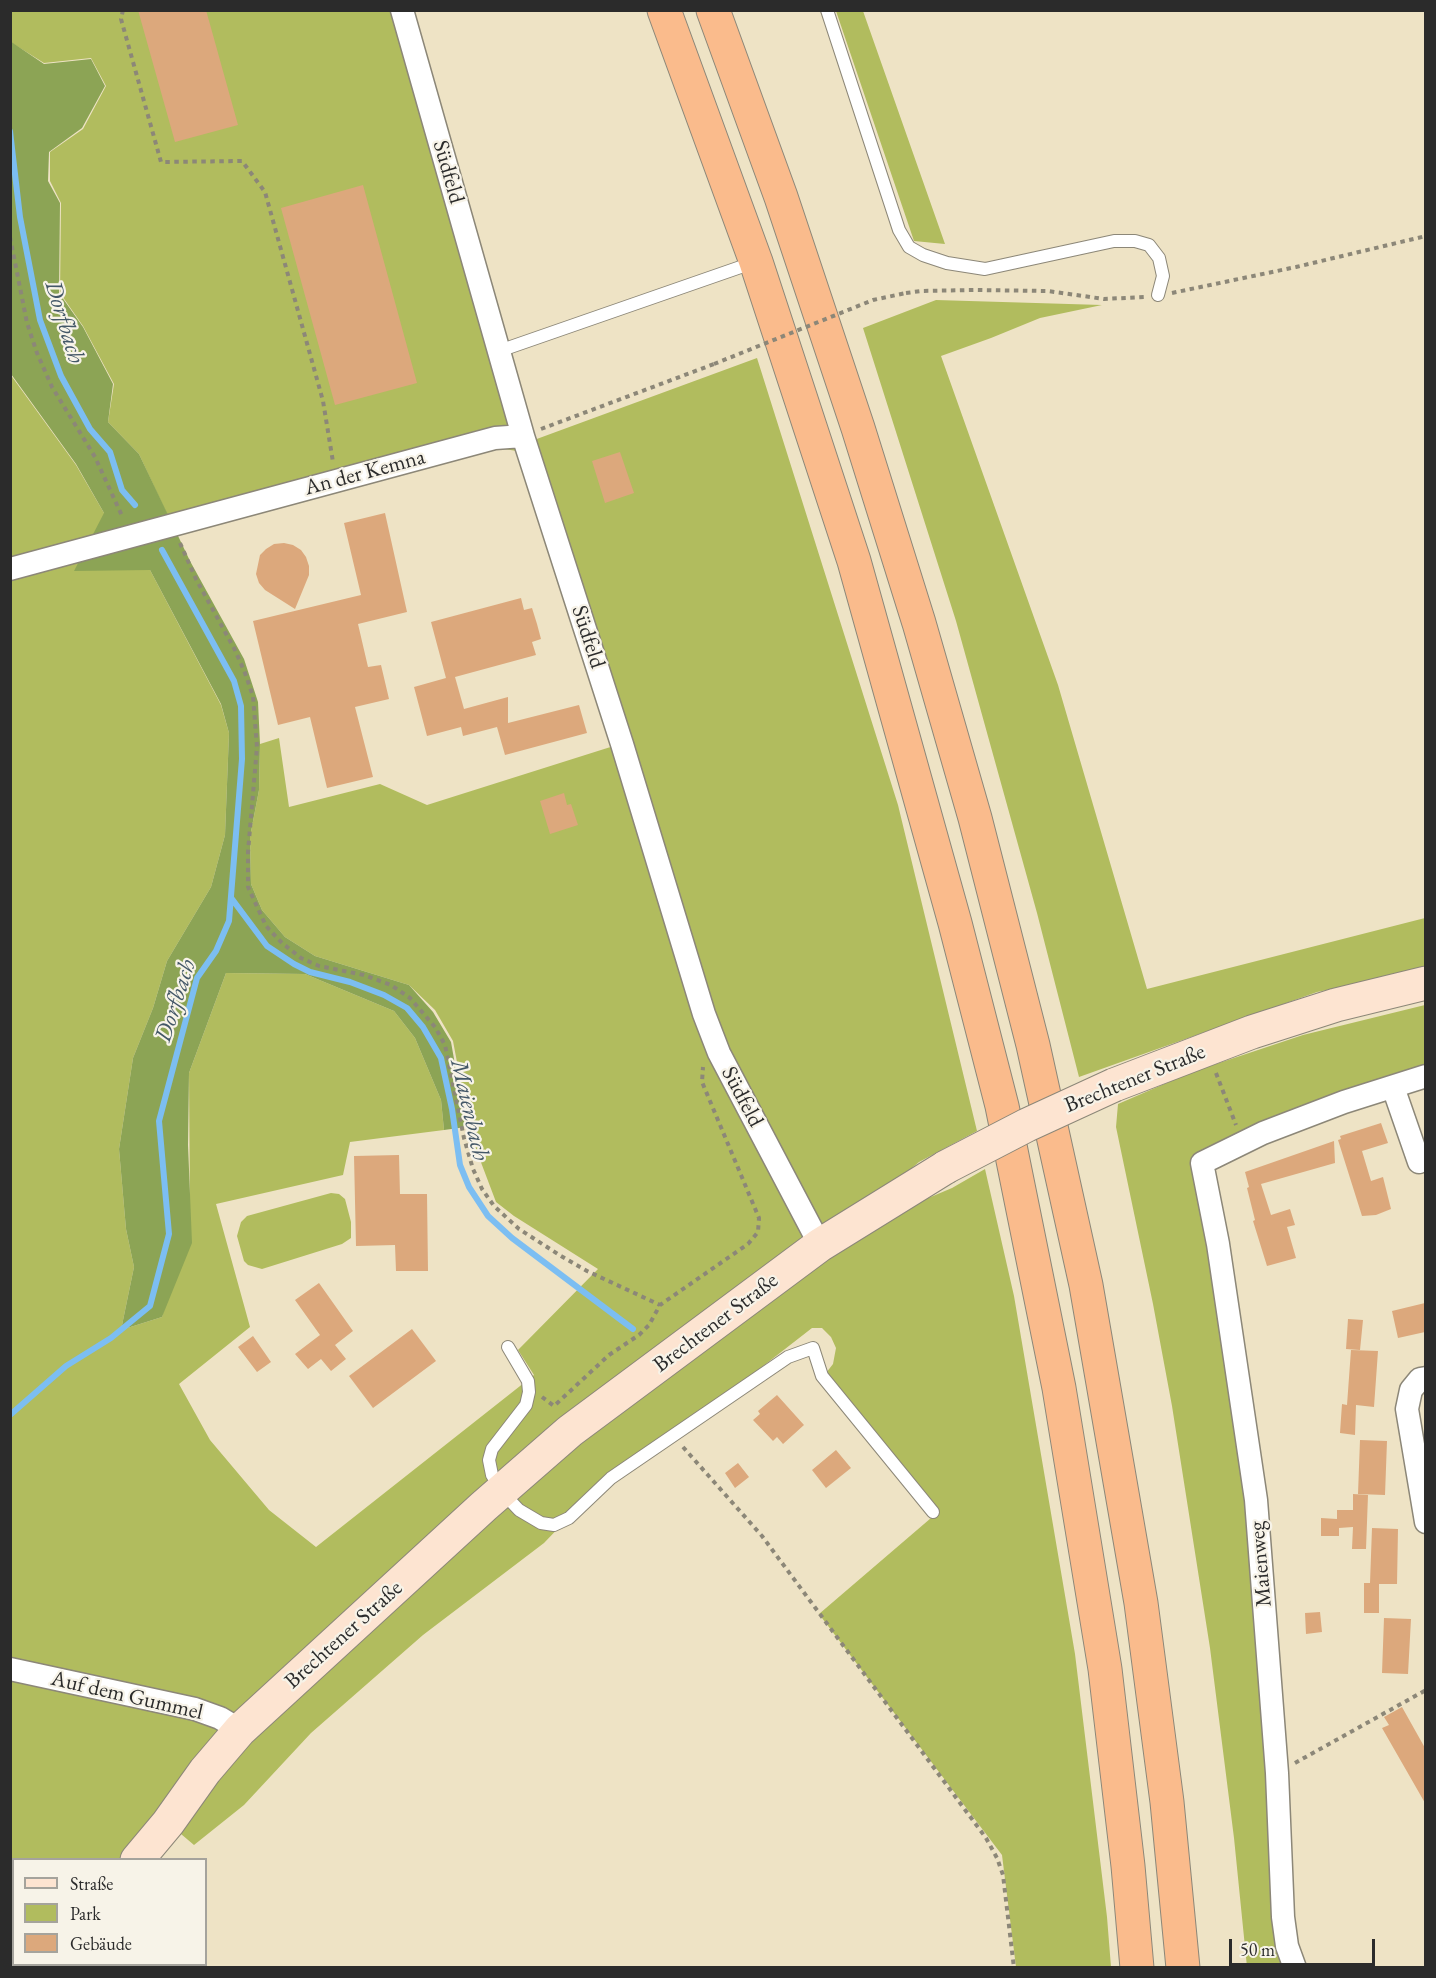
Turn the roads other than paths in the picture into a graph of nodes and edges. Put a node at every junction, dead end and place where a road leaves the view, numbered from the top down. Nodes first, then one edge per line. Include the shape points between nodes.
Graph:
1 (402, 10) edge
2 (664, 10) edge
3 (713, 10) edge
4 (827, 10) edge
5 (756, 262) junction
6 (1158, 296) road end
7 (499, 351) junction
8 (523, 436) junction
9 (10, 569) edge
10 (1425, 983) edge
11 (1425, 1076) edge
12 (1394, 1087) junction
13 (1419, 1162) dead end
14 (820, 1245) junction
15 (508, 1347) dead end
16 (1425, 1377) edge
17 (502, 1492) junction
18 (933, 1512) dead end
19 (1425, 1522) edge
20 (10, 1669) edge
21 (240, 1730) junction
22 (139, 1858) edge
23 (1137, 1968) edge
24 (1183, 1968) edge
25 (1295, 1968) edge

1 - 7 street, Südfeld
2 - 5 highway
3 - 24 highway via 781,197 902,569 975,818 1034,1045 1086,1285 1139,1591 1167,1802
4 - 6 lane via 899,230 909,247 947,263 985,269 1135,240 1149,245 1159,258 1163,276
5 - 7 lane
5 - 23 highway via 857,573 1002,1106 1059,1388 1105,1669
7 - 8 street, Südfeld
8 - 9 street, An der Kemna via 495,438
8 - 14 street, Südfeld via 704,1014 719,1053
10 - 14 street, Brechtener Straße, bridge via 1336,1005 1252,1032 1114,1085 946,1167
11 - 12 street
12 - 13 street
12 - 25 street, Maienweg via 1263,1134 1202,1163 1256,1500 1277,1773 1283,1917
14 - 17 street, Brechtener Straße via 570,1431
15 - 17 lane via 528,1381 529,1392 526,1405 492,1449 489,1460
16 - 19 street via 1411,1390 1407,1409
17 - 18 lane via 519,1510 541,1523 554,1525 569,1518 611,1478 673,1435 788,1357 813,1348 822,1376
17 - 21 street, Brechtener Straße
20 - 21 street, Auf dem Gummel via 195,1709
21 - 22 street, Brechtener Straße

